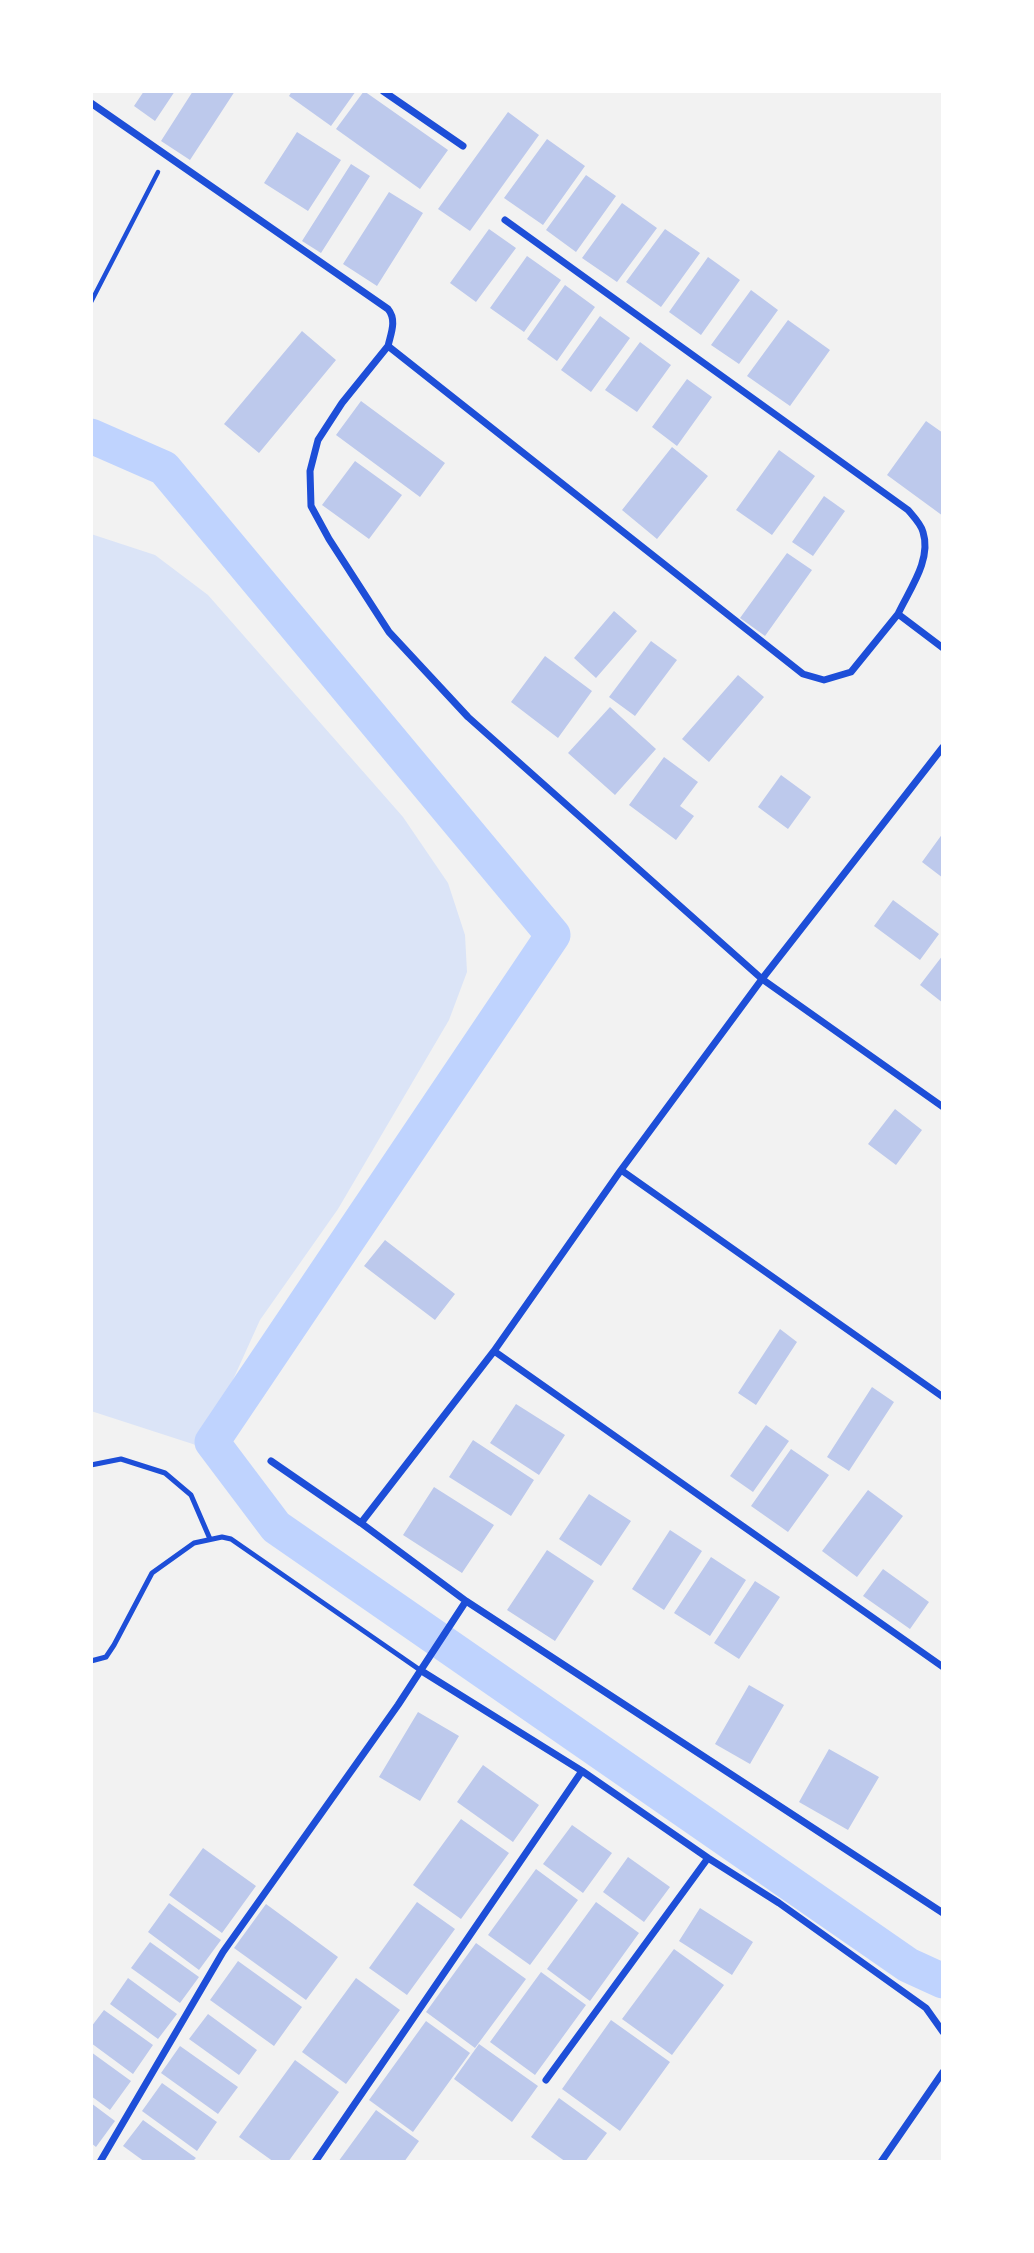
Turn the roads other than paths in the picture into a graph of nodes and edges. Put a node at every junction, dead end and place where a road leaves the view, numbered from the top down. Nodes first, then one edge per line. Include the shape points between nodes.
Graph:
1 (383, 91) edge
2 (91, 103) edge
3 (463, 146) dead end
4 (505, 220) dead end
5 (388, 346) junction
6 (898, 614) junction
7 (943, 648) edge
8 (943, 747) edge
9 (762, 979) junction
10 (943, 1107) edge
11 (621, 1170) junction
12 (494, 1351) junction
13 (943, 1397) edge
14 (271, 1461) dead end
15 (91, 1465) edge
16 (361, 1523) junction
17 (210, 1539) junction
18 (463, 1604) junction
19 (91, 1661) edge
20 (942, 1663) edge
21 (420, 1670) junction
22 (582, 1771) junction
23 (708, 1858) junction
24 (943, 1913) edge
25 (943, 2032) edge
26 (943, 2073) edge
27 (546, 2080) dead end
28 (100, 2162) edge
29 (315, 2162) edge
30 (881, 2162) edge

1 - 3 street
2 - 5 street via 388,309 394,323
4 - 6 street via 908,510 923,530 925,547
5 - 6 street via 803,674 824,680 851,672
5 - 9 street via 318,440 310,471 311,506 329,539 389,632 468,717
6 - 7 street
8 - 9 street
9 - 10 street
9 - 11 street
11 - 12 street
11 - 13 street
12 - 16 street
12 - 20 street
14 - 16 street
15 - 17 lane via 121,1459 165,1473 191,1495
16 - 18 street
17 - 19 lane via 194,1543 152,1573 106,1657
17 - 21 lane via 231,1539
18 - 21 street
18 - 24 street
21 - 22 street
21 - 28 street via 223,1952
22 - 23 street
22 - 29 street
23 - 25 street via 926,2008
23 - 27 street
26 - 30 street

